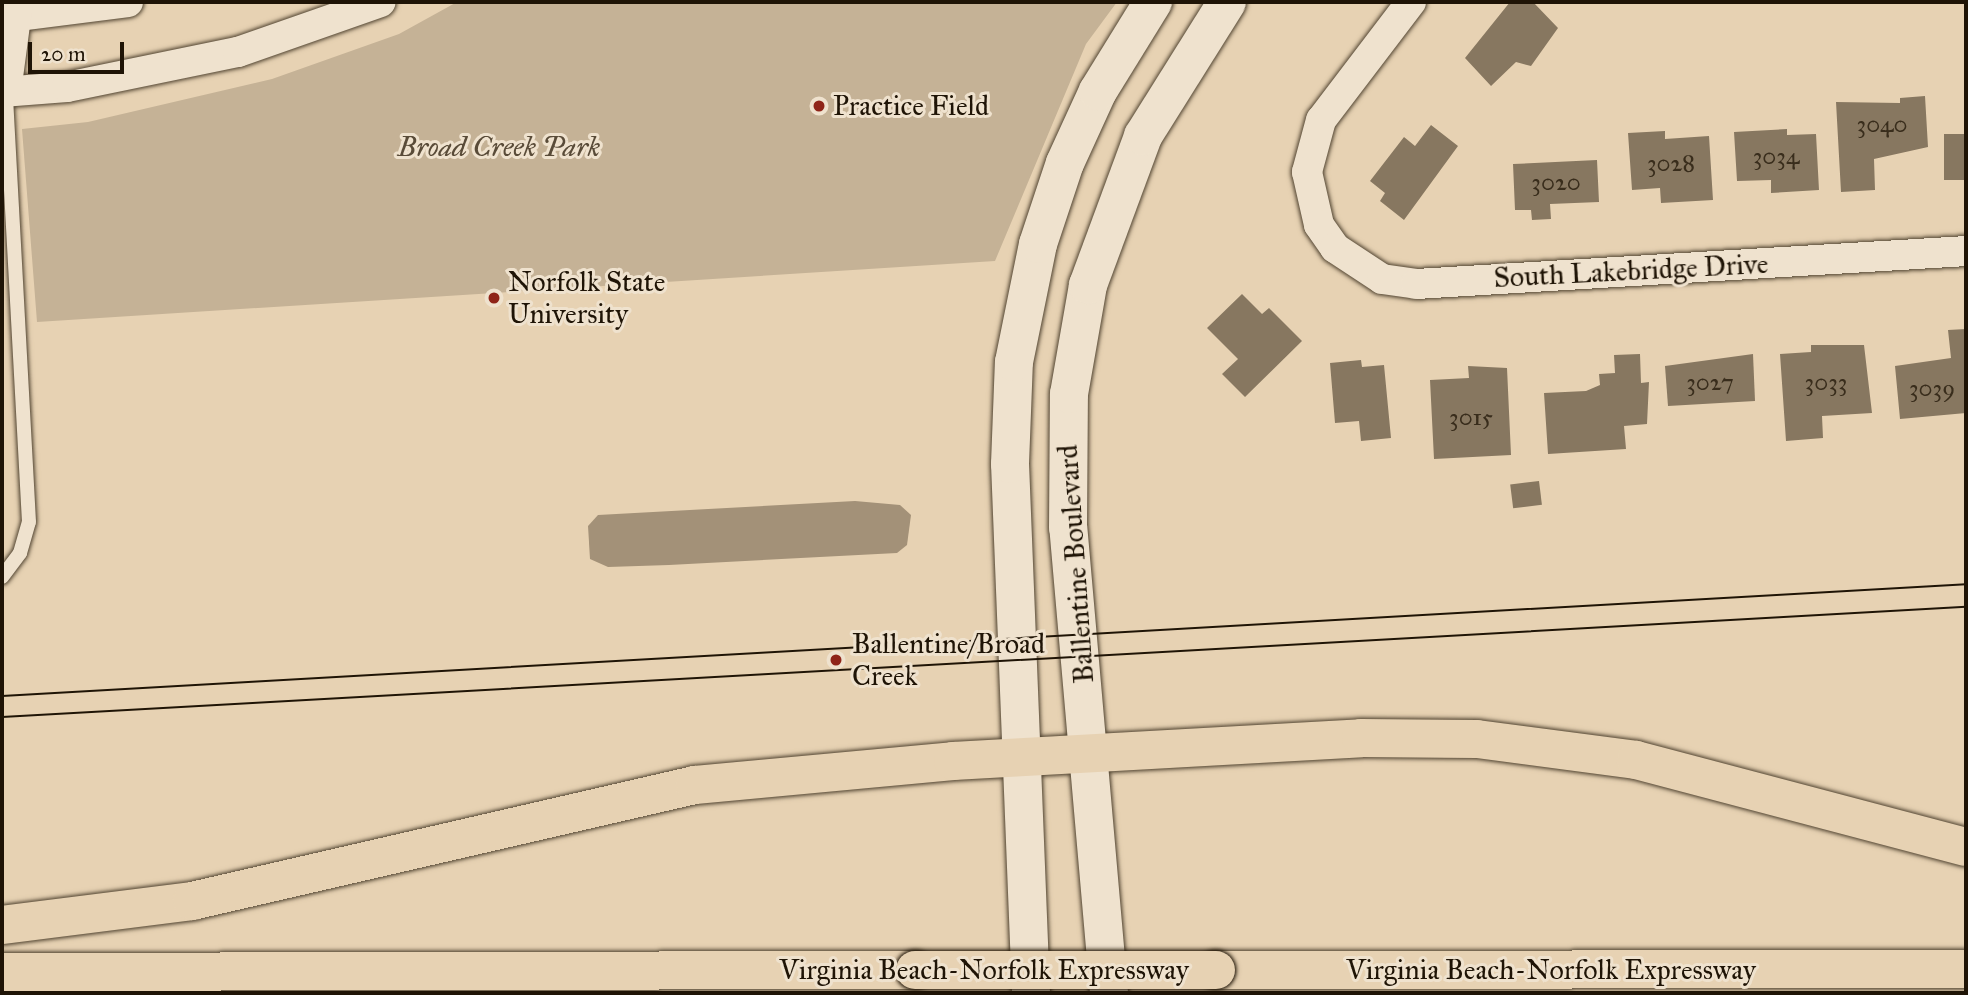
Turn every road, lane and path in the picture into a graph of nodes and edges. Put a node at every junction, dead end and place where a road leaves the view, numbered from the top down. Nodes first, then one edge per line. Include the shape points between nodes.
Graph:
1 (128, 2) edge
2 (381, 2) edge
3 (1153, 2) edge
4 (1227, 2) edge
5 (1411, 2) edge
6 (13, 13) edge
7 (4, 92) edge
8 (1966, 251) edge
9 (2, 577) edge
10 (1091, 754) junction
11 (1021, 757) junction
12 (1966, 847) edge
13 (2, 925) edge
14 (1966, 969) edge
15 (2, 972) edge
16 (1031, 993) edge
17 (1109, 993) edge

1 - 6 street
2 - 7 street via 238,52 67,87
3 - 11 main road, Ballentine Boulevard via 1098,91 1065,163 1020,322 1010,443
4 - 10 main road, Ballentine Boulevard via 1143,136 1080,319 1069,394 1068,528
5 - 8 street, South Lakebridge Drive via 1321,120 1307,172 1319,225 1356,267 1416,284
6 - 7 street
7 - 9 lane via 29,522 20,553
10 - 11 highway
10 - 12 highway via 1350,738 1477,739 1697,772
10 - 17 main road, Ballentine Boulevard
11 - 13 highway via 695,785 192,901
11 - 16 main road, Ballentine Boulevard
14 - 15 highway, Virginia Beach-Norfolk Expressway, bridge

